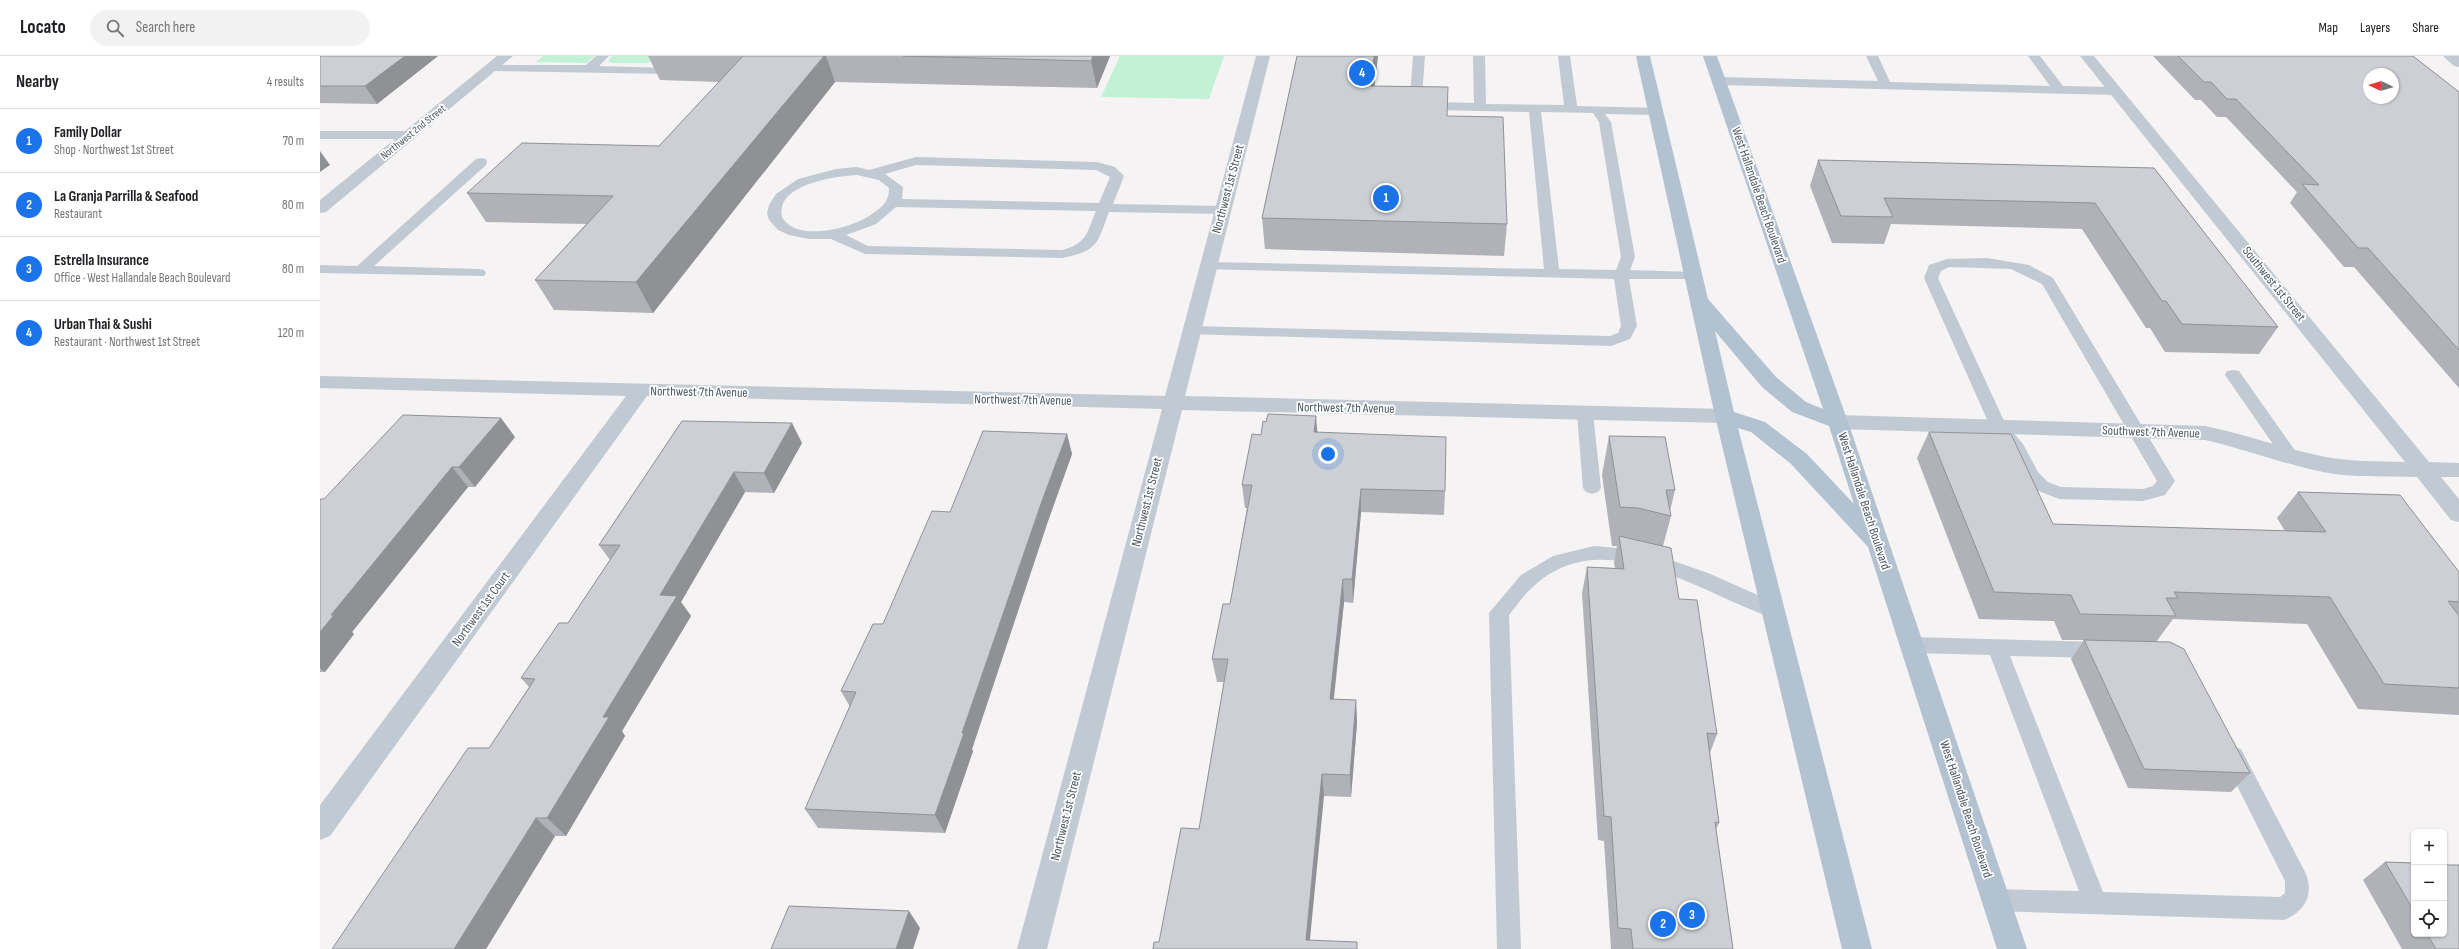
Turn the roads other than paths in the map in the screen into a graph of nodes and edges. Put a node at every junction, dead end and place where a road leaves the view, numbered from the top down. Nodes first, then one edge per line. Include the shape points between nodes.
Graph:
1 (506, 56) edge
2 (603, 56) edge
3 (1263, 56) edge
4 (1419, 56) edge
5 (1479, 56) edge
6 (1564, 56) edge
7 (1643, 56) edge
8 (1710, 56) edge
9 (1872, 56) edge
10 (2034, 56) edge
11 (2087, 56) edge
12 (2450, 56) edge
13 (2459, 63) edge
14 (491, 68) junction
15 (589, 69) junction
16 (669, 71) dead end
17 (1719, 81) junction
18 (1886, 85) junction
19 (2059, 89) junction
20 (2116, 91) junction
21 (1480, 108) junction
22 (1535, 109) junction
23 (1571, 109) junction
24 (1597, 110) junction
25 (1656, 111) junction
26 (320, 135) edge
27 (409, 135) junction
28 (481, 162) dead end
29 (873, 173) junction
30 (894, 203) junction
31 (320, 208) edge
32 (1105, 208) junction
33 (1223, 210) junction
34 (832, 234) junction
35 (1208, 266) junction
36 (320, 269) edge
37 (361, 270) junction
38 (479, 273) dead end
39 (1552, 273) junction
40 (1621, 275) junction
41 (1693, 276) junction
42 (1699, 300) junction
43 (1191, 331) junction
44 (2233, 375) dead end
45 (320, 382) edge
46 (641, 390) junction
47 (1172, 404) junction
48 (1585, 414) junction
49 (1725, 416) junction
50 (1838, 422) junction
51 (1998, 426) junction
52 (2137, 432) junction
53 (2290, 456) junction
54 (2424, 470) junction
55 (2459, 470) edge
56 (1592, 488) dead end
57 (2459, 514) edge
58 (1880, 546) junction
59 (1773, 610) junction
60 (1912, 645) junction
61 (1997, 647) junction
62 (2119, 651) edge
63 (2224, 739) edge
64 (320, 827) edge
65 (1995, 900) junction
66 (2096, 903) junction
67 (1032, 949) edge
68 (1509, 949) edge
69 (1856, 949) edge
70 (2012, 949) edge

1 - 14 street, Northwest 2nd Street
2 - 15 lane
3 - 33 street, Northwest 1st Street
4 - 21 lane via 1416,98 1434,106
5 - 21 lane
6 - 23 lane
7 - 25 main road
8 - 17 main road, West Hallandale Beach Boulevard
9 - 18 lane
10 - 19 lane
11 - 20 street, Southwest 1st Street
12 - 13 street
14 - 15 lane
14 - 27 street, Northwest 2nd Street
15 - 16 lane
17 - 18 lane
17 - 50 main road, West Hallandale Beach Boulevard
18 - 19 lane
19 - 20 lane
20 - 54 street, Southwest 1st Street
21 - 22 lane
22 - 23 lane
22 - 39 lane
23 - 24 lane
24 - 25 lane
24 - 40 lane via 1605,122 1628,257
25 - 41 main road
26 - 27 lane
27 - 31 street, Northwest 2nd Street
28 - 37 lane
29 - 30 lane via 886,178 894,185 897,194
29 - 32 lane via 916,161 1097,166 1110,170 1117,176
29 - 34 lane via 856,171 819,176 797,185 778,201 773,211 775,220 783,228 807,235
30 - 32 lane
30 - 34 lane via 870,223
32 - 33 lane
32 - 34 lane via 1090,243 1076,251 1062,254 865,250
33 - 35 street, Northwest 1st Street
35 - 39 lane
35 - 43 street, Northwest 1st Street
36 - 37 lane
37 - 38 lane
39 - 40 lane
40 - 41 lane
40 - 43 lane via 1629,326 1625,336 1611,341
41 - 42 main road
42 - 49 main road
42 - 50 main road via 1769,382 1799,406
43 - 47 street, Northwest 1st Street
44 - 53 lane
45 - 46 street, Northwest 7th Avenue
46 - 47 street, Northwest 7th Avenue
46 - 64 street, Northwest 1st Court
47 - 48 street, Northwest 7th Avenue
47 - 67 street, Northwest 1st Street
48 - 49 street, Northwest 7th Avenue
48 - 56 lane
49 - 58 main road via 1758,427 1799,459
49 - 59 main road
50 - 51 street, Southwest 7th Avenue
50 - 58 main road, West Hallandale Beach Boulevard
51 - 52 street, Southwest 7th Avenue
51 - 52 lane via 2017,448 2030,476 2042,486 2059,493 2143,495 2159,491 2166,481
51 - 52 lane via 1931,278 1934,268 1947,263 2013,264 2033,270 2048,281
52 - 53 street, Southwest 7th Avenue via 2205,433 2246,442
53 - 54 street, Southwest 7th Avenue via 2350,468
54 - 55 street, Southwest 7th Avenue
54 - 57 street, Southwest 1st Street
58 - 60 main road, West Hallandale Beach Boulevard
59 - 68 lane via 1657,560 1623,553 1596,553 1572,557 1549,565 1514,591 1499,613
59 - 69 main road
60 - 61 lane
60 - 65 main road, West Hallandale Beach Boulevard
61 - 62 lane
61 - 66 lane
63 - 66 lane via 2297,880 2297,898 2284,909
65 - 66 lane
65 - 70 main road, West Hallandale Beach Boulevard

